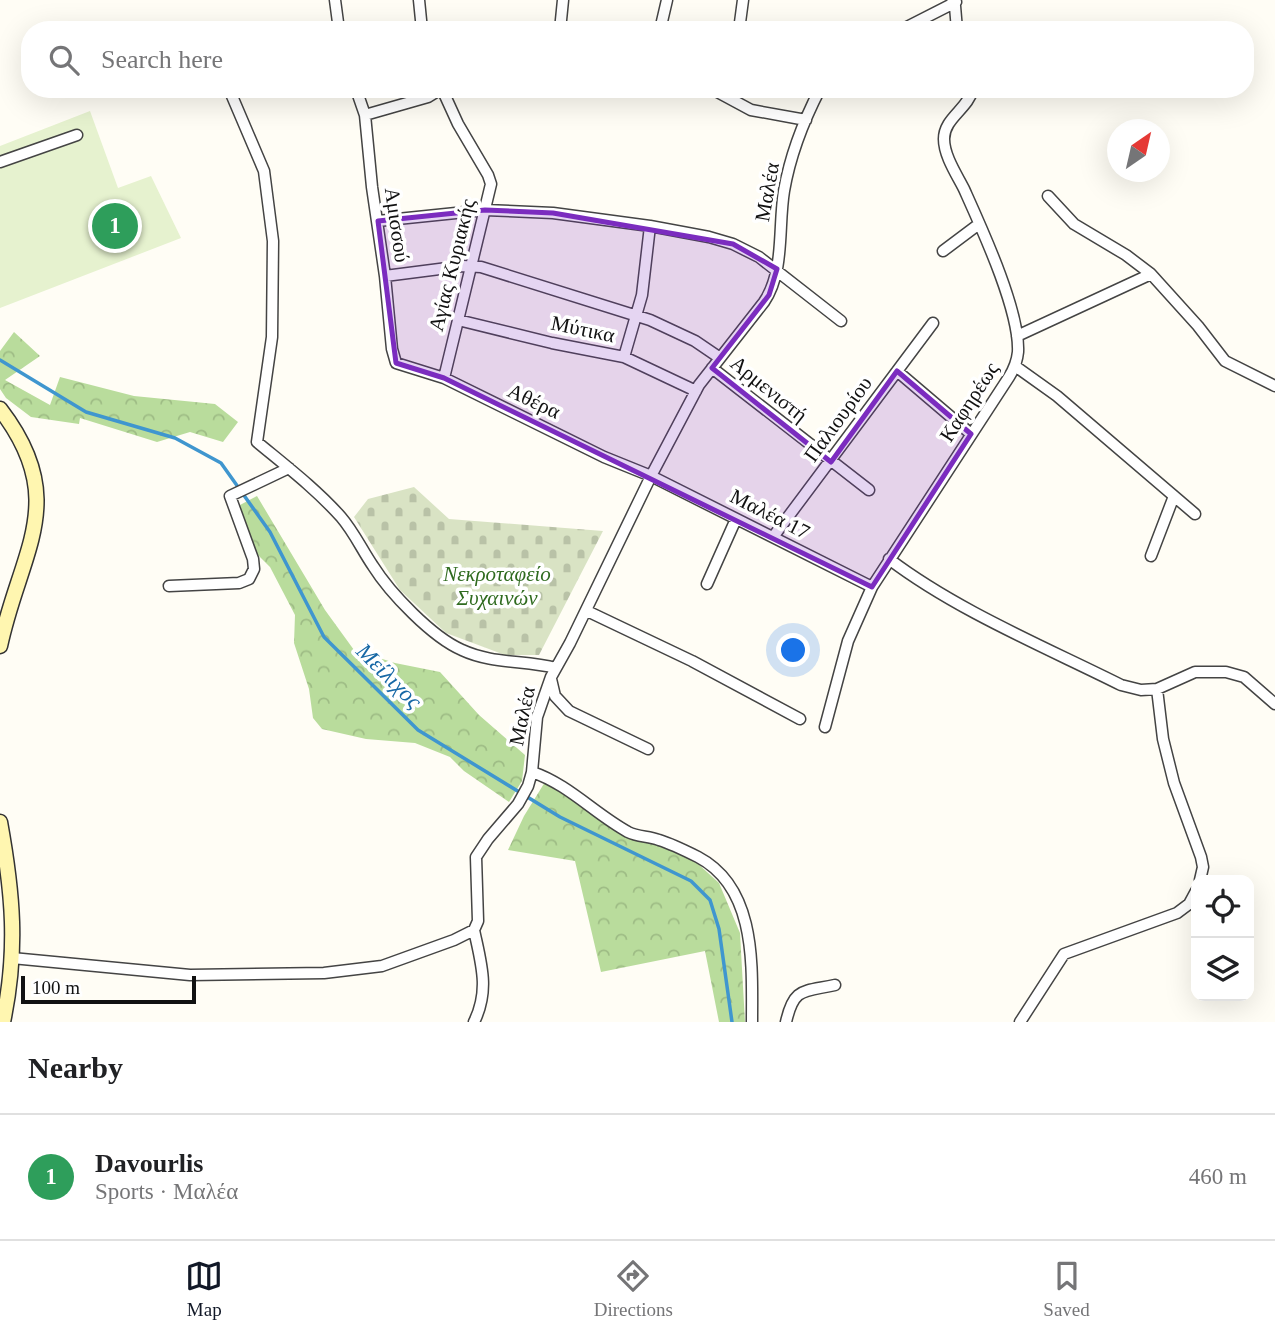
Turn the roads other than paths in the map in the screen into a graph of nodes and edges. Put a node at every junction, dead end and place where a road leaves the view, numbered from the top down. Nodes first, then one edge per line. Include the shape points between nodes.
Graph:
1 (335, 0) edge
2 (419, 0) edge
3 (563, 0) edge
4 (667, 0) edge
5 (743, 0) edge
6 (953, 2) edge
7 (338, 21) edge
8 (421, 21) edge
9 (560, 21) edge
10 (662, 21) edge
11 (740, 21) edge
12 (918, 21) edge
13 (956, 21) edge
14 (233, 98) edge
15 (359, 98) edge
16 (424, 98) edge
17 (445, 98) edge
18 (737, 98) edge
19 (816, 98) edge
20 (969, 98) edge
21 (365, 115) junction
22 (806, 120) junction
23 (78, 135) dead end
24 (0, 162) edge
25 (1048, 196) dead end
26 (485, 210) junction
27 (378, 221) junction
28 (979, 224) junction
29 (650, 226) junction
30 (943, 251) dead end
31 (471, 266) junction
32 (777, 269) junction
33 (1151, 274) junction
34 (386, 276) junction
35 (637, 315) junction
36 (458, 320) junction
37 (841, 321) dead end
38 (933, 323) dead end
39 (1017, 336) junction
40 (624, 358) junction
41 (720, 358) junction
42 (400, 365) joint
43 (1015, 366) junction
44 (712, 368) junction
45 (897, 370) junction
46 (444, 378) junction
47 (1275, 386) edge
48 (696, 391) junction
49 (0, 409) edge
50 (971, 434) junction
51 (831, 462) junction
52 (289, 468) junction
53 (651, 476) junction
54 (869, 490) dead end
55 (1174, 496) junction
56 (1195, 514) dead end
57 (736, 519) junction
58 (773, 537) junction
59 (1151, 556) dead end
60 (889, 559) junction
61 (707, 584) dead end
62 (169, 586) dead end
63 (872, 587) junction
64 (587, 611) junction
65 (0, 646) edge
66 (553, 672) junction
67 (1157, 689) junction
68 (1275, 704) edge
69 (800, 719) dead end
70 (825, 727) dead end
71 (648, 749) dead end
72 (532, 772) junction
73 (0, 822) edge
74 (1201, 875) edge
75 (1191, 899) edge
76 (474, 930) junction
77 (8, 966) edge
78 (835, 985) dead end
79 (3, 1022) edge
80 (474, 1022) edge
81 (752, 1022) edge
82 (786, 1022) edge
83 (1020, 1022) edge

1 - 7 street
2 - 8 street
3 - 9 street
4 - 10 street
5 - 11 street
6 - 12 street
6 - 13 street
14 - 52 street via 264,171 272,227 272,337 257,441
15 - 21 street, Αμισσού
16 - 21 street
17 - 26 street, Αγίας Κυριακής via 490,180
18 - 22 street via 758,112
19 - 22 street, Μαλέα
20 - 28 street, Καφηρέως via 948,125 944,141
21 - 27 street, Αμισσού
22 - 32 street, Μαλέα via 785,187
23 - 24 street
25 - 33 street via 1067,218
26 - 27 street
26 - 29 street via 578,215
26 - 31 street, Αγίας Κυριακής
27 - 34 street, Αμισσού
28 - 30 street
28 - 39 street, Καφηρέως
29 - 32 street via 733,244
29 - 35 street
31 - 34 street
31 - 35 street
31 - 36 street, Αγίας Κυριακής
32 - 37 street
32 - 41 street, Μαλέα via 769,295
33 - 39 street
33 - 47 street via 1225,361
34 - 42 street, Αμισσού via 392,349
35 - 40 street
35 - 41 street
36 - 40 street, Μύτικα
36 - 46 street, Αγίας Κυριακής
38 - 45 street, Παλιουρίου
39 - 43 street, Καφηρέως
40 - 48 street, Μύτικα
41 - 44 street, Μαλέα
42 - 46 street, Αθέρα
43 - 50 street, Καφηρέως
43 - 55 street
44 - 48 street, Μαλέα
44 - 51 street, Αρμενιστή
45 - 50 street
45 - 51 street, Παλιουρίου
46 - 53 street, Αθέρα
48 - 53 street, Μαλέα
49 - 65 street via 31,464 38,500 32,541
50 - 60 street, Καφηρέως
51 - 54 street, Αρμενιστή
51 - 58 street, Παλιουρίου
52 - 62 street via 230,496 254,562 251,576 239,583
52 - 66 street via 342,518 399,599 446,641 487,660
53 - 57 street, Μαλέα 17
53 - 64 street, Μαλέα
55 - 56 street
55 - 59 street
57 - 58 street, Μαλέα 17
57 - 61 street
58 - 63 street, Μαλέα 17
60 - 63 street, Καφηρέως
60 - 67 street via 1047,649 1121,685
63 - 70 street, Καφηρέως via 845,649
64 - 66 street, Μαλέα
64 - 69 street
66 - 71 street via 555,696 569,711
66 - 72 street, Μαλέα via 537,717
67 - 68 street via 1195,672 1226,671 1244,677
67 - 74 street via 1163,739 1201,858
72 - 76 street, Μαλέα via 520,802 476,857 478,921
72 - 81 street via 635,835 658,839 702,859 725,879 747,929 753,974
73 - 77 street via 12,895
75 - 83 street via 1170,916 1064,954
76 - 77 street via 382,966 324,973 190,975
76 - 80 street, Μαλέα via 484,993
77 - 79 street
78 - 82 street via 797,994 790,1002

